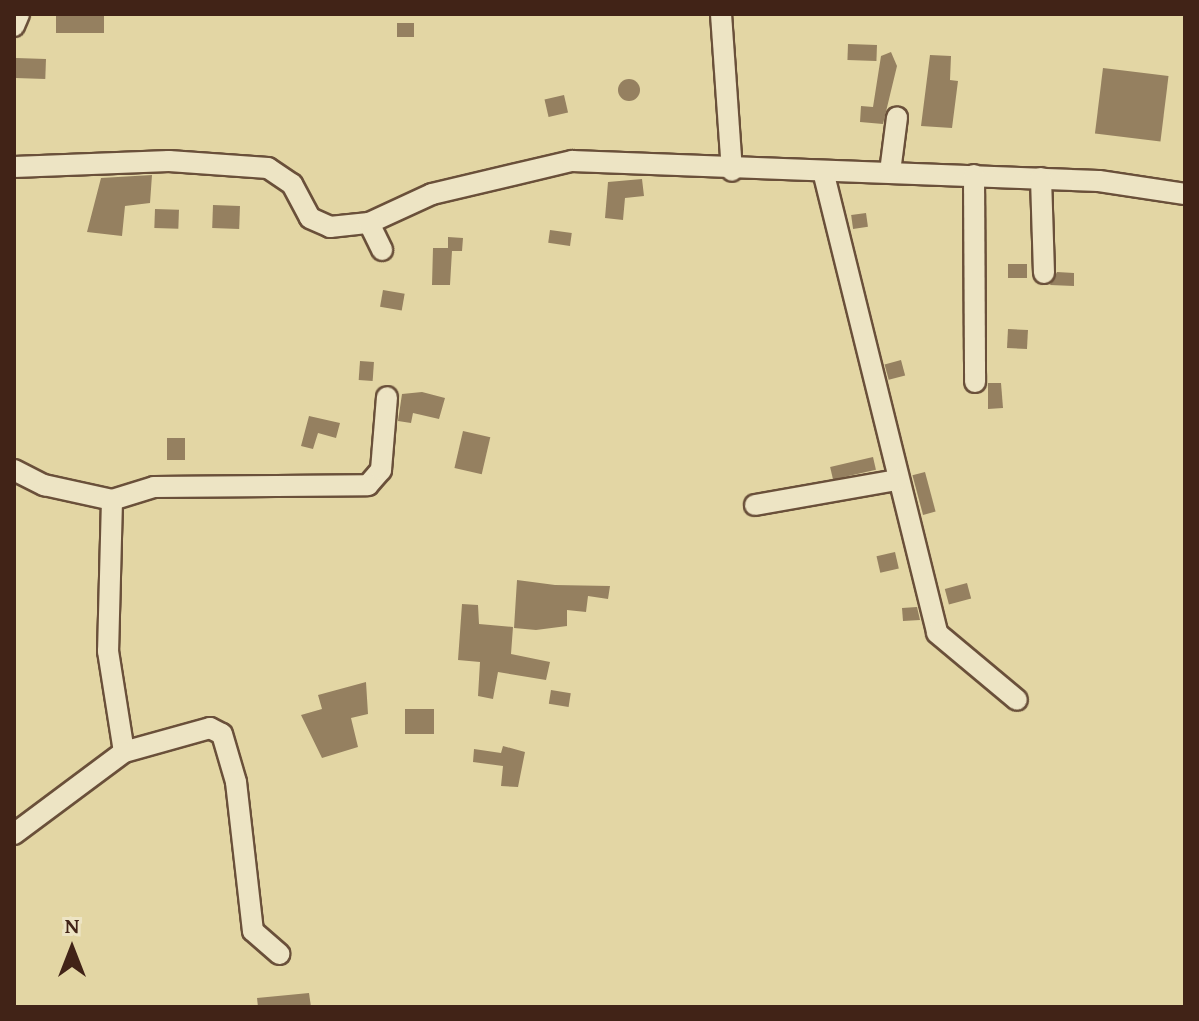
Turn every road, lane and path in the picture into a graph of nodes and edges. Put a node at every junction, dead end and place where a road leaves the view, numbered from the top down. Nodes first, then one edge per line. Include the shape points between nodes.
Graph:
1 (19, 14) edge
2 (721, 14) edge
3 (14, 26) edge
4 (897, 117) dead end
5 (14, 167) edge
6 (732, 171) junction
7 (823, 171) junction
8 (890, 172) junction
9 (974, 175) junction
10 (1041, 178) junction
11 (1185, 194) edge
12 (369, 223) junction
13 (382, 250) dead end
14 (1044, 273) dead end
15 (975, 382) dead end
16 (387, 397) dead end
17 (14, 470) edge
18 (897, 480) junction
19 (112, 500) junction
20 (755, 505) dead end
21 (1017, 700) dead end
22 (124, 752) junction
23 (14, 834) edge
24 (279, 954) dead end

1 - 3 street
2 - 6 street
4 - 8 street
5 - 12 street via 227,161 284,177 310,218 330,227
6 - 7 street
6 - 12 street via 551,162 432,194
7 - 8 street
7 - 18 street
8 - 9 street
9 - 10 street
9 - 15 street
10 - 11 street
10 - 14 street
12 - 13 street
16 - 19 street via 381,470 368,485 154,487
17 - 19 street via 44,485
18 - 20 street
18 - 21 street via 937,633
19 - 22 street via 108,651
22 - 23 street via 97,765
22 - 24 street via 210,728 222,734 236,782 253,931

